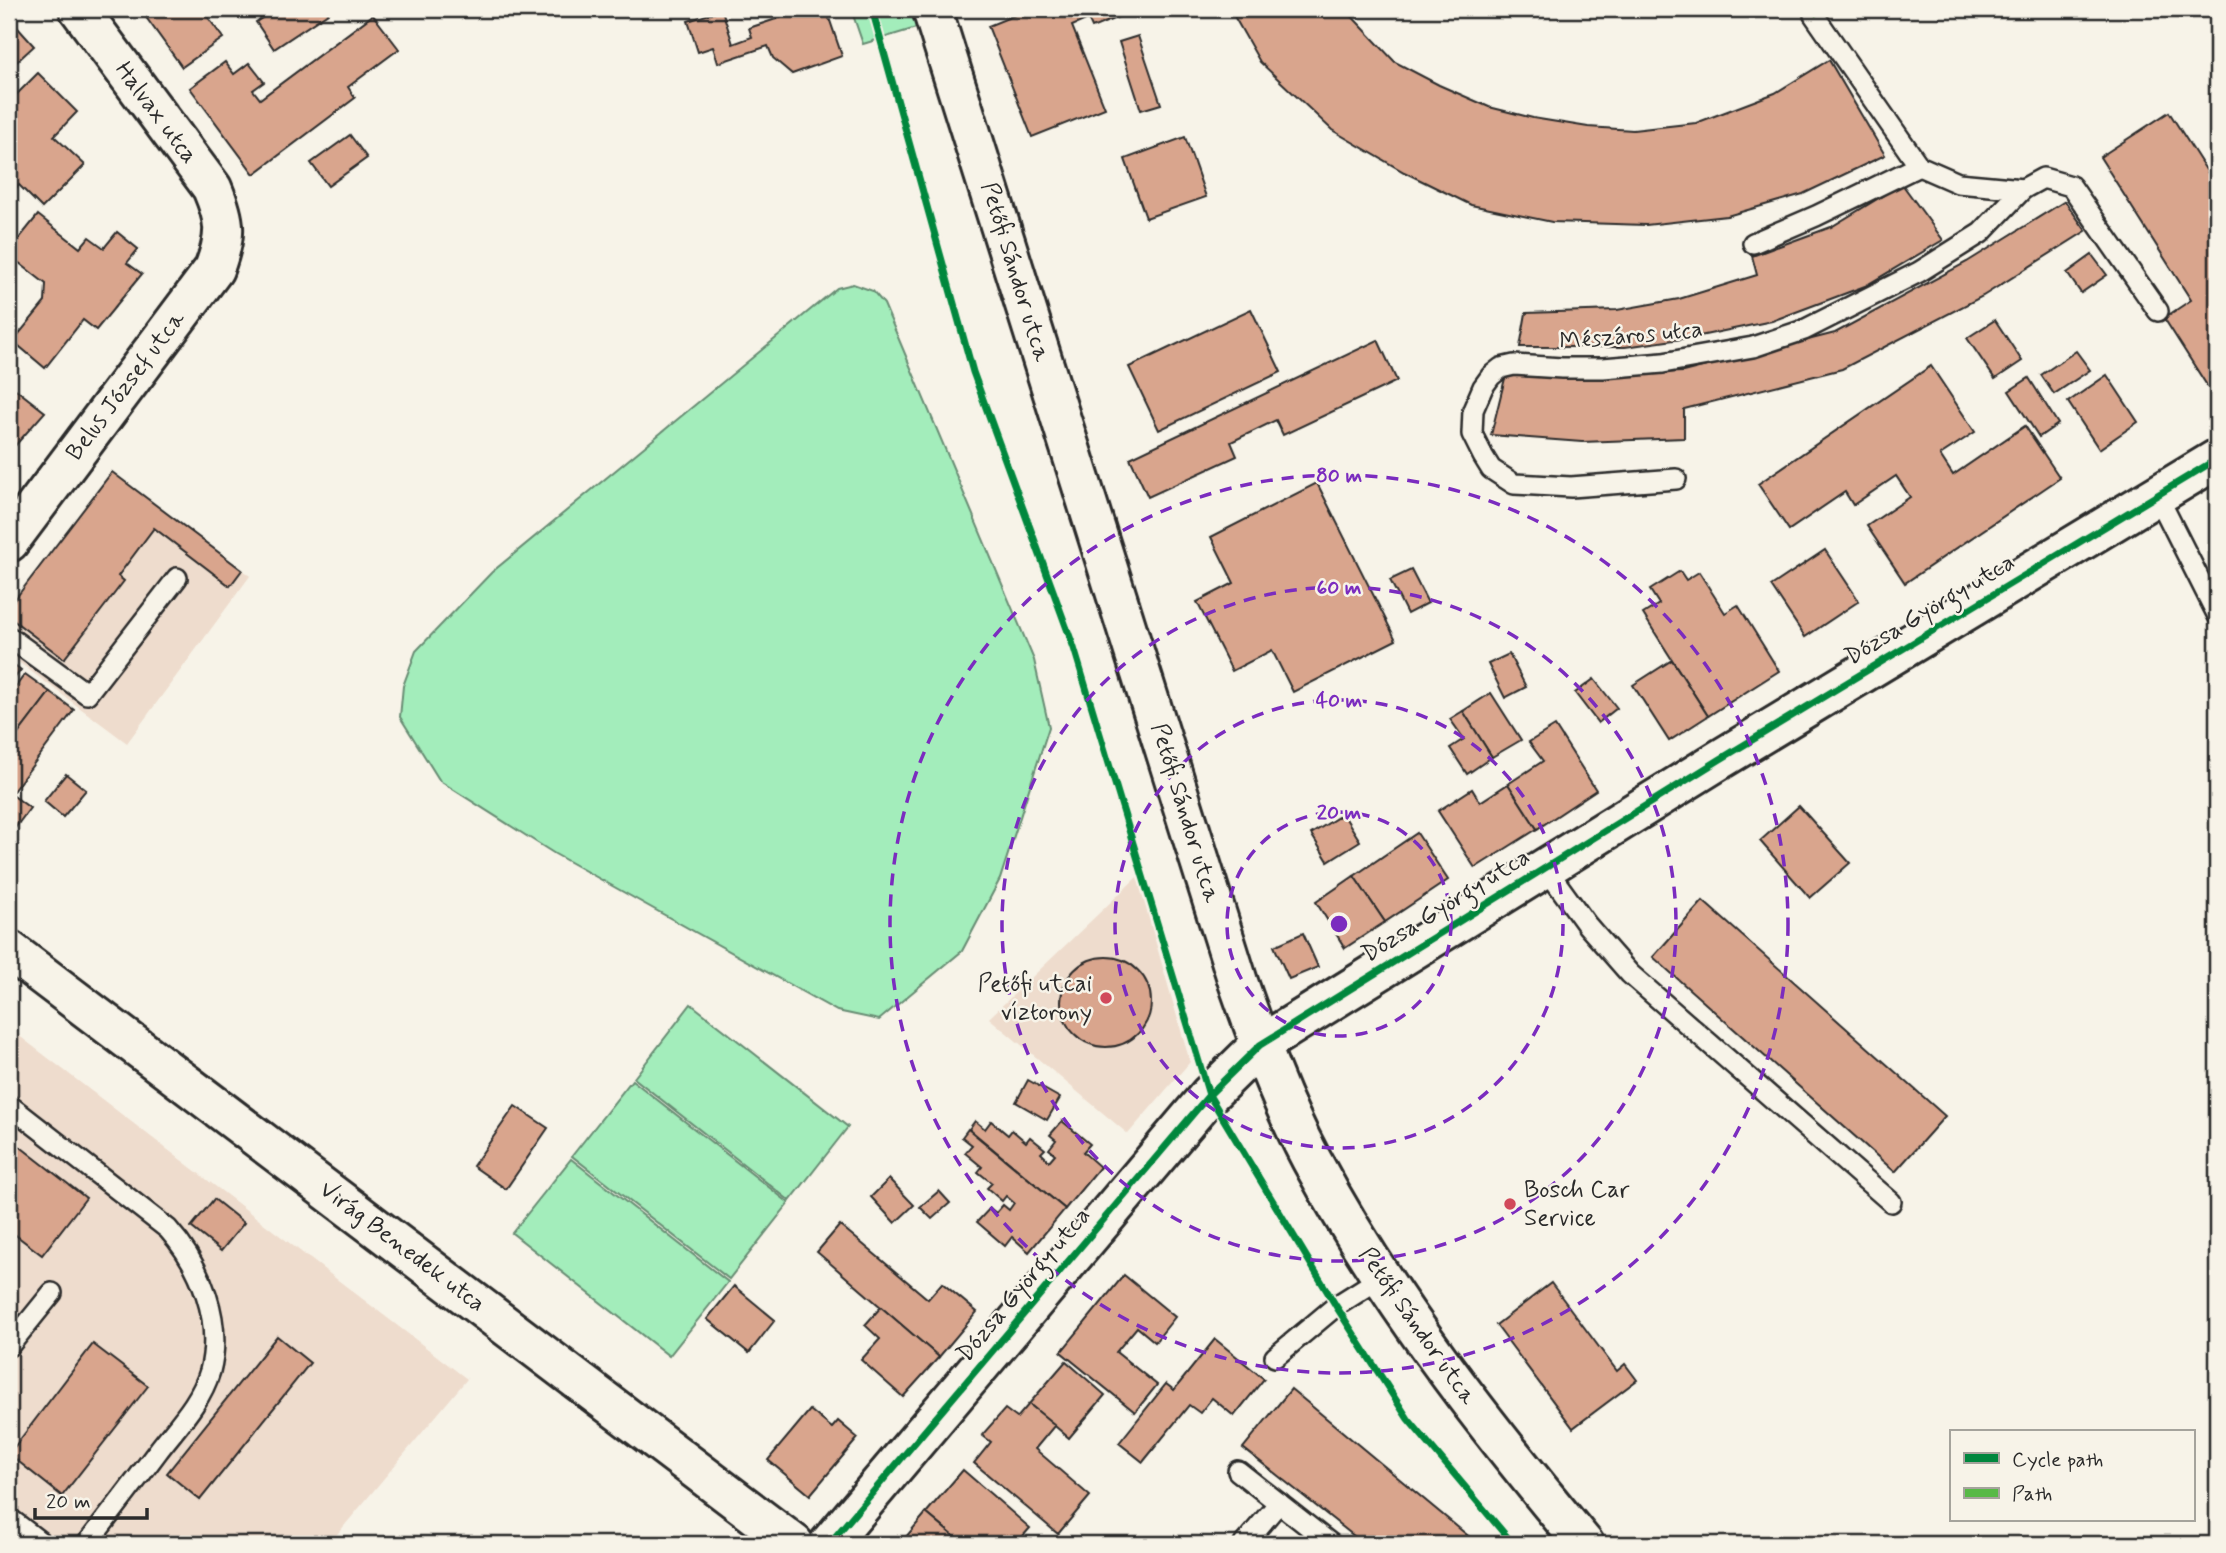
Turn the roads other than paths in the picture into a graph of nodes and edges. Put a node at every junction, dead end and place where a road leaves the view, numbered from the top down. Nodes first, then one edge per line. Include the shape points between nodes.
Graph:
1 (79, 9) edge
2 (932, 9) edge
3 (1814, 15) dead end
4 (1919, 166) junction
5 (2023, 188) junction
6 (225, 223) joint
7 (1753, 243) dead end
8 (2158, 311) dead end
9 (2217, 458) edge
10 (1676, 479) dead end
11 (2157, 495) junction
12 (9, 542) edge
13 (177, 578) dead end
14 (2217, 614) edge
15 (9, 636) edge
16 (1545, 867) junction
17 (9, 950) edge
18 (1260, 1045) junction
19 (9, 1105) edge
20 (1891, 1202) dead end
21 (1382, 1278) junction
22 (52, 1293) dead end
23 (9, 1346) edge
24 (1275, 1357) dead end
25 (1238, 1471) dead end
26 (1279, 1503) junction
27 (9, 1518) edge
28 (43, 1544) edge
29 (87, 1544) edge
30 (794, 1544) edge
31 (829, 1544) edge
32 (1244, 1544) edge
33 (1331, 1544) edge
34 (1584, 1544) edge

1 - 6 street, Halvax utca via 212,188
2 - 18 street, Petőfi Sándor utca
3 - 4 lane
4 - 5 lane via 1958,183
4 - 7 lane
5 - 8 lane via 2043,178 2071,186
5 - 10 lane, Mészáros utca via 1981,233 1919,272 1804,330 1753,347 1663,362 1603,368 1501,368 1483,387 1473,410 1472,434 1483,456 1491,469 1514,484 1571,487
6 - 12 street, Belus József utca via 214,269
9 - 11 street, Dózsa György utca
11 - 14 lane
11 - 16 street, Dózsa György utca
13 - 15 lane via 87,694
16 - 18 street, Dózsa György utca
16 - 20 lane via 1630,974
17 - 30 street, Virág Benedek utca
18 - 21 street, Petőfi Sándor utca via 1310,1157
18 - 31 street, Dózsa György utca via 1209,1095
19 - 29 lane via 168,1229 200,1276 211,1316 210,1371 196,1403
21 - 24 lane via 1336,1306
21 - 34 street, Petőfi Sándor utca via 1471,1404
22 - 23 lane
25 - 26 lane
26 - 32 lane
26 - 33 lane
27 - 28 lane

